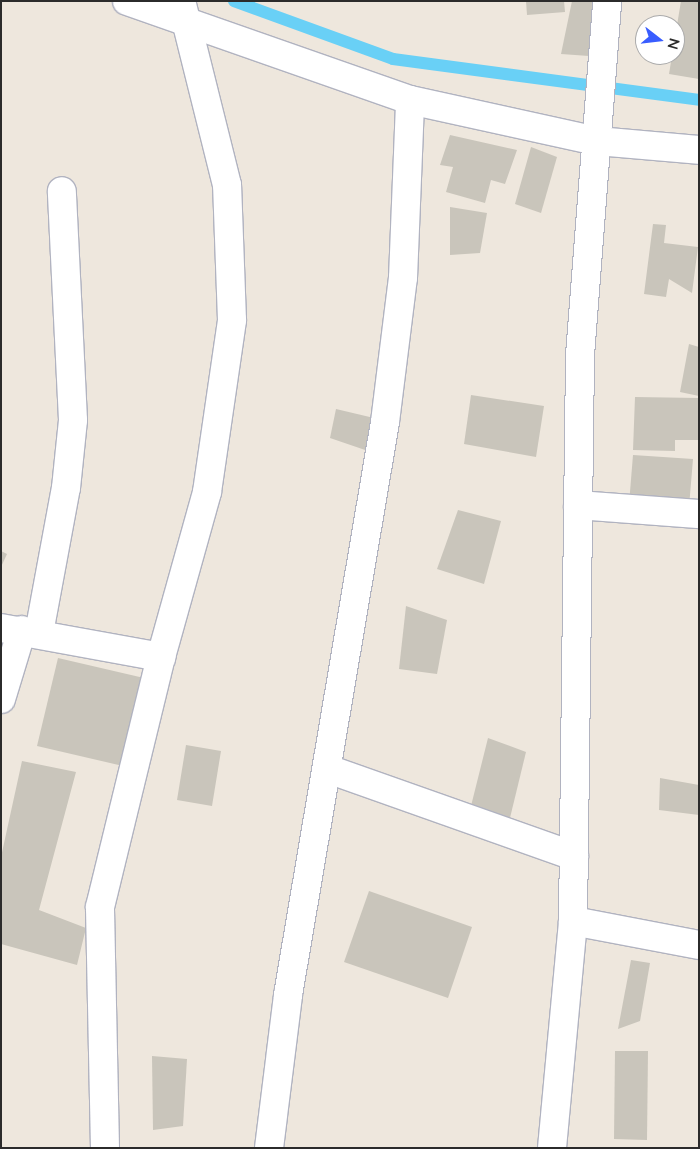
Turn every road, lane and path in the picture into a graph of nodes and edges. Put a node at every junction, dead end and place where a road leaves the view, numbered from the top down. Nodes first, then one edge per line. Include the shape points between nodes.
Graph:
1 (127, 1) edge
2 (607, 1) edge
3 (182, 10) edge
4 (410, 100) junction
5 (597, 141) junction
6 (699, 150) edge
7 (62, 191) dead end
8 (578, 505) junction
9 (699, 514) edge
10 (21, 631) edge
11 (161, 657) junction
12 (1, 699) edge
13 (328, 769) junction
14 (574, 856) junction
15 (573, 921) junction
16 (699, 944) edge
17 (105, 1148) edge
18 (269, 1148) edge
19 (552, 1148) edge

1 - 3 street
2 - 5 street
3 - 4 street
3 - 11 street via 227,186 232,320 207,492
4 - 5 street
4 - 13 street via 402,288 385,422
5 - 6 street
5 - 8 street via 580,355
7 - 10 street via 73,420 66,488
8 - 9 street
8 - 14 street
10 - 11 street
10 - 12 street
11 - 17 street via 100,907
13 - 14 street
13 - 18 street via 288,994
14 - 15 street
15 - 16 street
15 - 19 street

